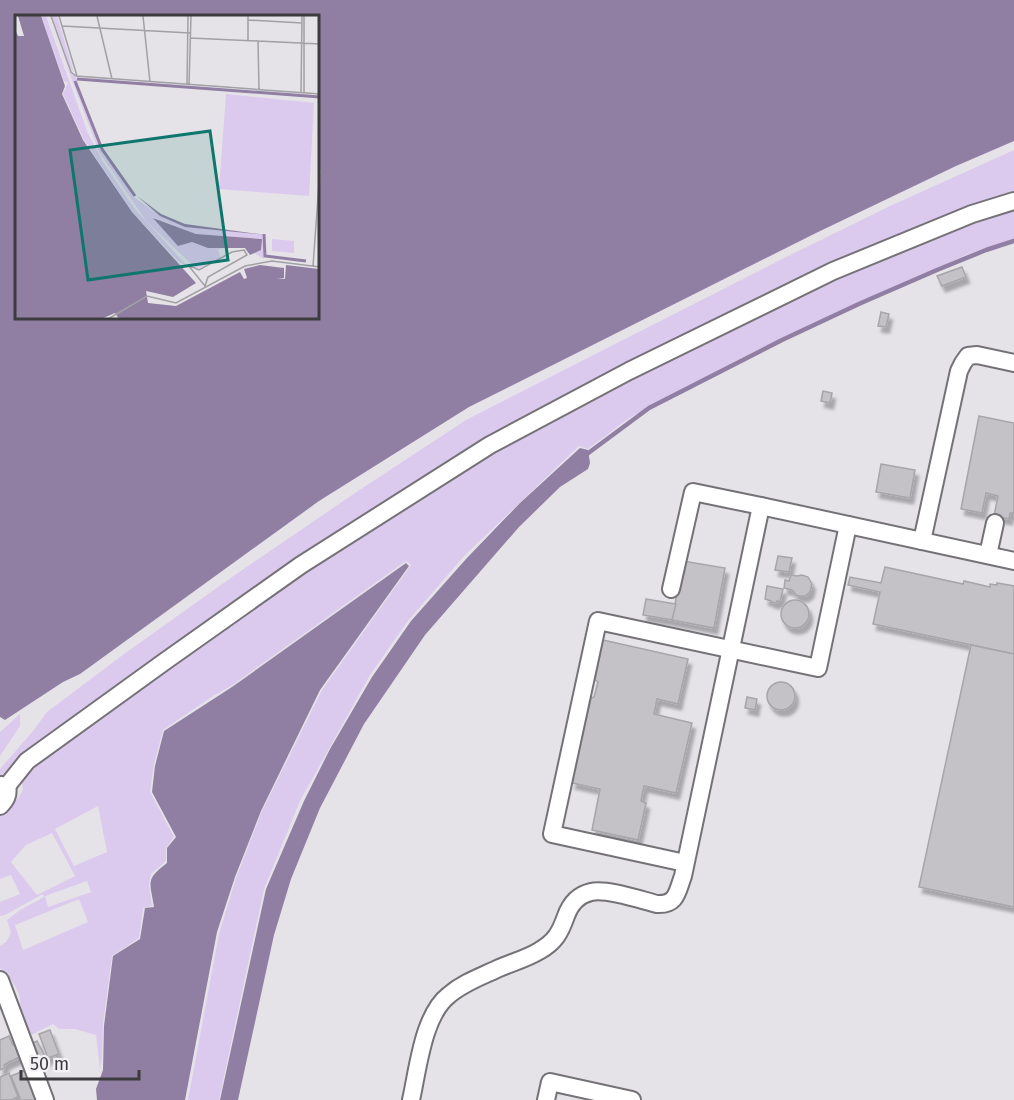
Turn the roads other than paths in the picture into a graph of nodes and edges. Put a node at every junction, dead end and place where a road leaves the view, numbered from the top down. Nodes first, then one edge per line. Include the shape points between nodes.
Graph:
1 (1014, 201) edge
2 (1014, 363) edge
3 (761, 507) junction
4 (995, 523) dead end
5 (848, 525) junction
6 (922, 541) junction
7 (988, 555) junction
8 (1014, 561) edge
9 (671, 589) dead end
10 (730, 650) junction
11 (3, 786) edge
12 (0, 806) edge
13 (685, 863) junction
14 (0, 980) edge
15 (45, 1100) edge
16 (411, 1100) edge
17 (546, 1100) edge
18 (632, 1100) edge

1 - 11 street via 832,271 490,445 301,565 27,761
2 - 6 street via 977,355 968,356 963,363
3 - 5 street
3 - 9 street via 693,492
3 - 10 street
4 - 7 street
5 - 6 street
5 - 10 street via 818,668
6 - 7 street
7 - 8 street
10 - 13 street
10 - 13 street via 598,621 552,834
11 - 12 street via 8,792
13 - 16 street via 671,902 657,904 603,891 590,892 569,908 551,943 446,996 429,1024
14 - 15 street
17 - 18 street via 550,1082

